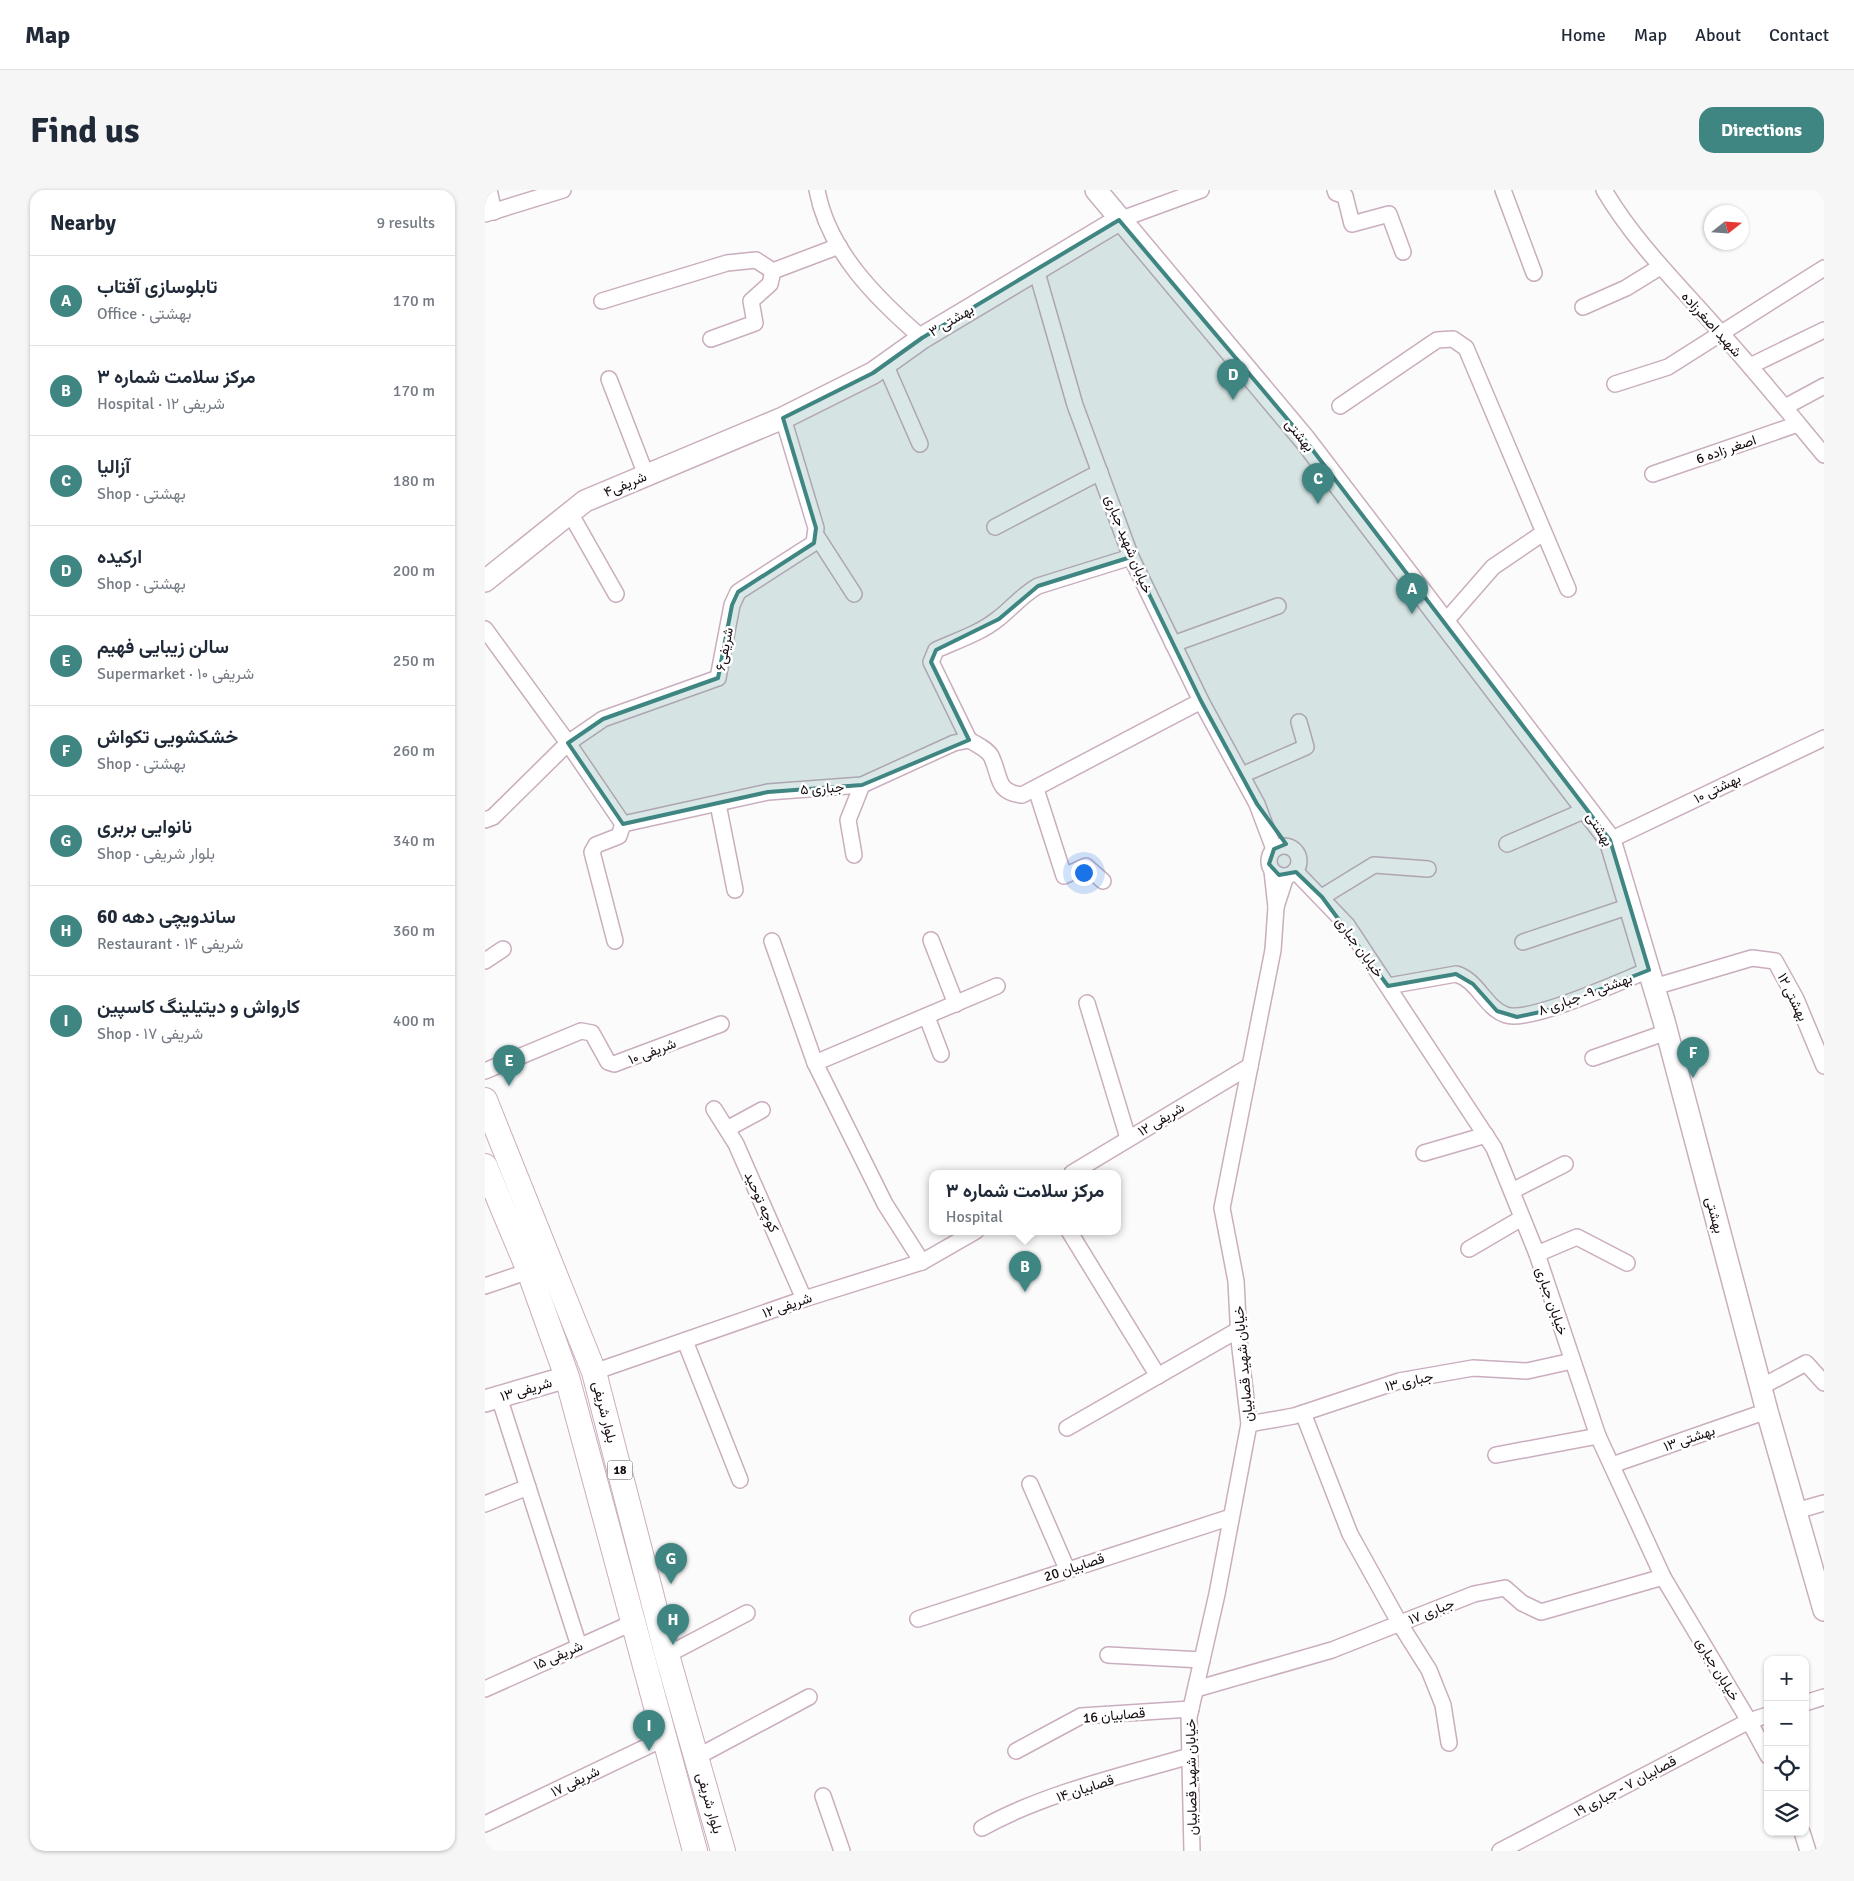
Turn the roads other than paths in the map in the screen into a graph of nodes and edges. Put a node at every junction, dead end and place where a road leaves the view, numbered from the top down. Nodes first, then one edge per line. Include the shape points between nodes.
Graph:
1 (489, 190) edge
2 (563, 190) edge
3 (817, 190) edge
4 (1096, 190) edge
5 (1201, 190) edge
6 (1335, 190) edge
7 (1503, 190) edge
8 (1605, 190) edge
9 (489, 213) edge
10 (1119, 220) junction
11 (839, 246) junction
12 (1403, 252) dead end
13 (1660, 267) junction
14 (1824, 268) edge
15 (1036, 269) junction
16 (773, 271) junction
17 (1534, 273) dead end
18 (602, 301) dead end
19 (1583, 307) dead end
20 (1824, 330) edge
21 (1720, 332) junction
22 (711, 338) dead end
23 (922, 338) junction
24 (885, 364) junction
25 (1750, 366) junction
26 (609, 379) dead end
27 (1615, 384) dead end
28 (1824, 386) edge
29 (1340, 406) dead end
30 (1785, 407) junction
31 (783, 418) junction
32 (1798, 424) junction
33 (920, 444) dead end
34 (1824, 455) edge
35 (1100, 472) junction
36 (1653, 474) dead end
37 (646, 475) junction
38 (570, 513) junction
39 (995, 527) dead end
40 (1543, 533) junction
41 (816, 535) junction
42 (1131, 557) junction
43 (485, 581) edge
44 (1568, 589) dead end
45 (616, 594) dead end
46 (854, 594) dead end
47 (1278, 606) dead end
48 (1445, 622) junction
49 (485, 629) edge
50 (1173, 644) junction
51 (1201, 701) junction
52 (1299, 722) dead end
53 (1824, 738) edge
54 (969, 740) junction
55 (567, 743) junction
56 (1242, 775) junction
57 (862, 785) junction
58 (1036, 789) junction
59 (719, 804) junction
60 (1588, 810) junction
61 (485, 820) edge
62 (623, 824) junction
63 (1610, 840) junction
64 (1507, 844) dead end
65 (1281, 848) junction
66 (854, 855) dead end
67 (1428, 869) dead end
68 (1285, 872) junction
69 (1103, 881) dead end
70 (735, 890) dead end
71 (1322, 897) junction
72 (1630, 906) junction
73 (931, 940) dead end
74 (615, 941) dead end
75 (772, 941) dead end
76 (1523, 942) dead end
77 (503, 949) dead end
78 (485, 961) edge
79 (1651, 979) junction
80 (997, 986) dead end
81 (1389, 986) junction
82 (1087, 1003) dead end
83 (956, 1004) junction
84 (927, 1017) junction
85 (721, 1024) dead end
86 (1667, 1032) junction
87 (1820, 1047) edge
88 (941, 1054) dead end
89 (1593, 1058) dead end
90 (815, 1063) junction
91 (1250, 1066) junction
92 (1824, 1066) edge
93 (485, 1071) edge
94 (485, 1100) edge
95 (714, 1109) dead end
96 (762, 1110) dead end
97 (727, 1129) junction
98 (1486, 1135) junction
99 (1128, 1138) junction
100 (493, 1144) edge
101 (1424, 1153) dead end
102 (1565, 1164) dead end
103 (1077, 1170) edge
104 (488, 1177) edge
105 (1511, 1191) junction
106 (1522, 1218) junction
107 (968, 1235) edge
108 (1071, 1235) edge
109 (1469, 1249) dead end
110 (1537, 1254) junction
111 (922, 1262) junction
112 (1627, 1263) dead end
113 (529, 1271) junction
114 (485, 1286) edge
115 (804, 1299) junction
116 (1238, 1330) junction
117 (685, 1340) junction
118 (1572, 1361) junction
119 (594, 1372) junction
120 (1158, 1376) junction
121 (567, 1377) junction
122 (1824, 1383) edge
123 (1761, 1387) junction
124 (492, 1399) edge
125 (1767, 1411) junction
126 (1303, 1413) junction
127 (1249, 1424) junction
128 (1067, 1428) dead end
129 (1598, 1436) junction
130 (1496, 1455) dead end
131 (1611, 1465) junction
132 (740, 1480) dead end
133 (1030, 1484) dead end
134 (528, 1487) junction
135 (1824, 1503) edge
136 (485, 1504) edge
137 (1796, 1512) junction
138 (1231, 1517) junction
139 (1067, 1569) junction
140 (1663, 1577) junction
141 (1824, 1610) edge
142 (747, 1613) dead end
143 (918, 1619) dead end
144 (632, 1623) junction
145 (1400, 1624) junction
146 (579, 1646) junction
147 (667, 1655) junction
148 (1108, 1655) dead end
149 (1202, 1660) junction
150 (485, 1688) edge
151 (1196, 1689) junction
152 (809, 1696) dead end
153 (1824, 1697) edge
154 (1809, 1702) edge
155 (1191, 1710) junction
156 (1764, 1716) edge
157 (1749, 1721) junction
158 (665, 1738) junction
159 (1449, 1743) dead end
160 (1764, 1749) edge
161 (1016, 1751) dead end
162 (1190, 1756) junction
163 (697, 1757) junction
164 (823, 1796) dead end
165 (485, 1824) edge
166 (982, 1828) dead end
167 (1803, 1836) edge
168 (695, 1851) edge
169 (723, 1851) edge
170 (842, 1851) edge
171 (1192, 1851) edge
172 (1500, 1851) edge
173 (1808, 1851) edge

1 - 9 street
2 - 9 street
3 - 11 street via 820,207
4 - 10 main road, بهشتی
5 - 10 street
6 - 12 street via 1345,196 1352,224 1389,214
7 - 17 street
8 - 13 street, شهید اصغرزاده
10 - 15 main road, بهشتی ۳
10 - 48 main road, بهشتی via 1305,440
11 - 16 street
11 - 23 street via 887,308
13 - 19 street via 1626,288
13 - 21 street, شهید اصغرزاده
14 - 21 street
15 - 23 main road, بهشتی ۳
15 - 35 street, خیابان شهید جباری via 1075,406
16 - 18 street via 756,260 727,263
16 - 22 street via 770,284 751,300 755,323
20 - 25 street
21 - 25 street, شهید اصغرزاده
21 - 27 street via 1668,367
23 - 24 main road, بهشتی ۳
24 - 31 main road, بهشتی ۳
24 - 33 street
25 - 30 street, شهید اصغرزاده
26 - 37 street
28 - 30 street
29 - 40 street via 1437,340 1453,339 1466,348
30 - 32 street, شهید اصغرزاده
31 - 37 main road, شریفی۴
31 - 41 street
32 - 34 street, شهید اصغرزاده
32 - 36 street, اصغر زاده 6
35 - 39 street
35 - 42 street, خیابان شهید جباری
37 - 38 main road, شریفی۴ via 585,501
38 - 43 main road, شریفی۴
38 - 45 street
40 - 44 street
40 - 48 street via 1493,567
41 - 46 street
41 - 55 street, شریفی۶ via 814,543 738,592 732,606 718,678 603,719
42 - 50 street, خیابان شهید جباری
42 - 54 street via 1038,586 1025,593 999,619 936,650 931,662
47 - 50 street
48 - 60 main road, بهشتی
49 - 55 street
50 - 51 street, خیابان شهید جباری
51 - 56 street, خیابان شهید جباری
51 - 58 street
52 - 56 street via 1306,747
53 - 63 street, بهشتی ۱۰
54 - 57 street, جباری ۵ via 954,743
54 - 58 street via 990,755 1003,789 1022,795
55 - 61 street, شریفی۶ via 493,817
55 - 62 street
56 - 65 street, خیابان شهید جباری
57 - 59 street, جباری ۵ via 768,792
57 - 66 street via 848,820
58 - 69 street via 1065,876 1086,866
59 - 62 street, جباری ۵
59 - 70 street
60 - 63 main road, بهشتی
60 - 64 street
62 - 74 street via 619,836 596,845 592,852
63 - 72 main road, بهشتی
65 - 68 street via 1269,856 1269,864
65 - 68 street via 1297,854 1298,866
67 - 71 street via 1374,865
68 - 71 street, خیابان جباری
68 - 91 street, خیابان شهید قصابیان via 1276,907 1273,950
71 - 81 street, خیابان جباری via 1347,925
72 - 76 street
72 - 79 main road, بهشتی
73 - 83 street
75 - 90 street
77 - 78 street
79 - 81 street, بهشتی ۹- جباری ۸ via 1517,1017 1497,1011 1473,984 1456,974
79 - 86 main road, بهشتی
79 - 87 street, بهشتی ۱۲ via 1752,958 1775,960
80 - 83 street
81 - 98 street, خیابان جباری
82 - 99 street
83 - 84 street
84 - 88 street
84 - 90 street
85 - 93 street, شریفی ۱۰ via 614,1064 609,1062 592,1033 581,1031
86 - 89 street
86 - 123 main road, بهشتی
87 - 92 street, بهشتی ۱۲
90 - 111 street via 885,1204
91 - 99 street, شریفی ۱۲
91 - 116 street, خیابان شهید قصابیان via 1222,1208 1236,1281
94 - 100 main road, بلوار شریفی / 18
95 - 97 street, کوچه توحید
96 - 97 street
97 - 115 street, کوچه توحید
98 - 101 street
98 - 105 street, خیابان جباری
99 - 103 street, شریفی ۱۲
100 - 119 main road, بلوار شریفی / 18
102 - 105 street
104 - 113 main road, بلوار شریفی / 18
105 - 106 street, خیابان جباری
106 - 109 street
106 - 110 street, خیابان جباری
107 - 111 street, شریفی ۱۲
108 - 120 street
110 - 112 street via 1577,1237
110 - 118 street, خیابان جباری
111 - 115 street, شریفی ۱۲
113 - 114 street
113 - 121 main road, بلوار شریفی / 18
115 - 117 street, شریفی ۱۲
116 - 120 street
116 - 127 street, خیابان شهید قصابیان
117 - 119 street, شریفی ۱۲
117 - 132 street
118 - 126 street, جباری ۱۳ via 1527,1371 1473,1368 1399,1382
118 - 129 street, خیابان جباری
119 - 147 main road, بلوار شریفی / 18
120 - 128 street
121 - 124 main road, شریفی ۱۳
121 - 144 main road, بلوار شریفی / 18
122 - 123 street via 1806,1363
123 - 125 main road, بهشتی
124 - 134 street
125 - 131 street, بهشتی ۱۳
125 - 137 main road, بهشتی
126 - 127 street, جباری ۱۳
126 - 145 street via 1350,1534
127 - 138 street, خیابان شهید قصابیان
129 - 130 street
129 - 131 street, خیابان جباری
131 - 140 street, خیابان جباری
133 - 139 street
134 - 136 street
134 - 146 street
135 - 137 street
137 - 141 main road, بهشتی
138 - 139 street, قصابیان 20
138 - 149 street, خیابان شهید قصابیان
139 - 143 street, قصابیان 20
140 - 145 street, جباری ۱۷ via 1541,1612 1522,1603 1505,1588 1474,1594
140 - 157 street, خیابان جباری
142 - 147 street
144 - 146 street, شریفی ۱۵
144 - 158 main road, بلوار شریفی / 18
145 - 151 street, جباری ۱۷ via 1332,1650
145 - 159 street via 1429,1670 1443,1705
146 - 150 street, شریفی ۱۵
147 - 163 main road, بلوار شریفی / 18
148 - 149 street
149 - 151 street, خیابان شهید قصابیان
151 - 155 street, خیابان شهید قصابیان
152 - 163 street
153 - 154 street
155 - 161 street, قصابیان 16 via 1081,1716
155 - 162 street, خیابان شهید قصابیان
156 - 157 street, قصابيان ۷ - جباری ۱۹
157 - 160 street, خیابان جباری
157 - 172 street, قصابيان ۷ - جباری ۱۹
158 - 165 street, شریفی ۱۷
158 - 168 main road, بلوار شریفی / 18
162 - 166 street, قصابیان ۱۴ via 1103,1781 1005,1815
162 - 171 street, خیابان شهید قصابیان
163 - 169 main road, بلوار شریفی / 18
164 - 170 street
167 - 173 street

